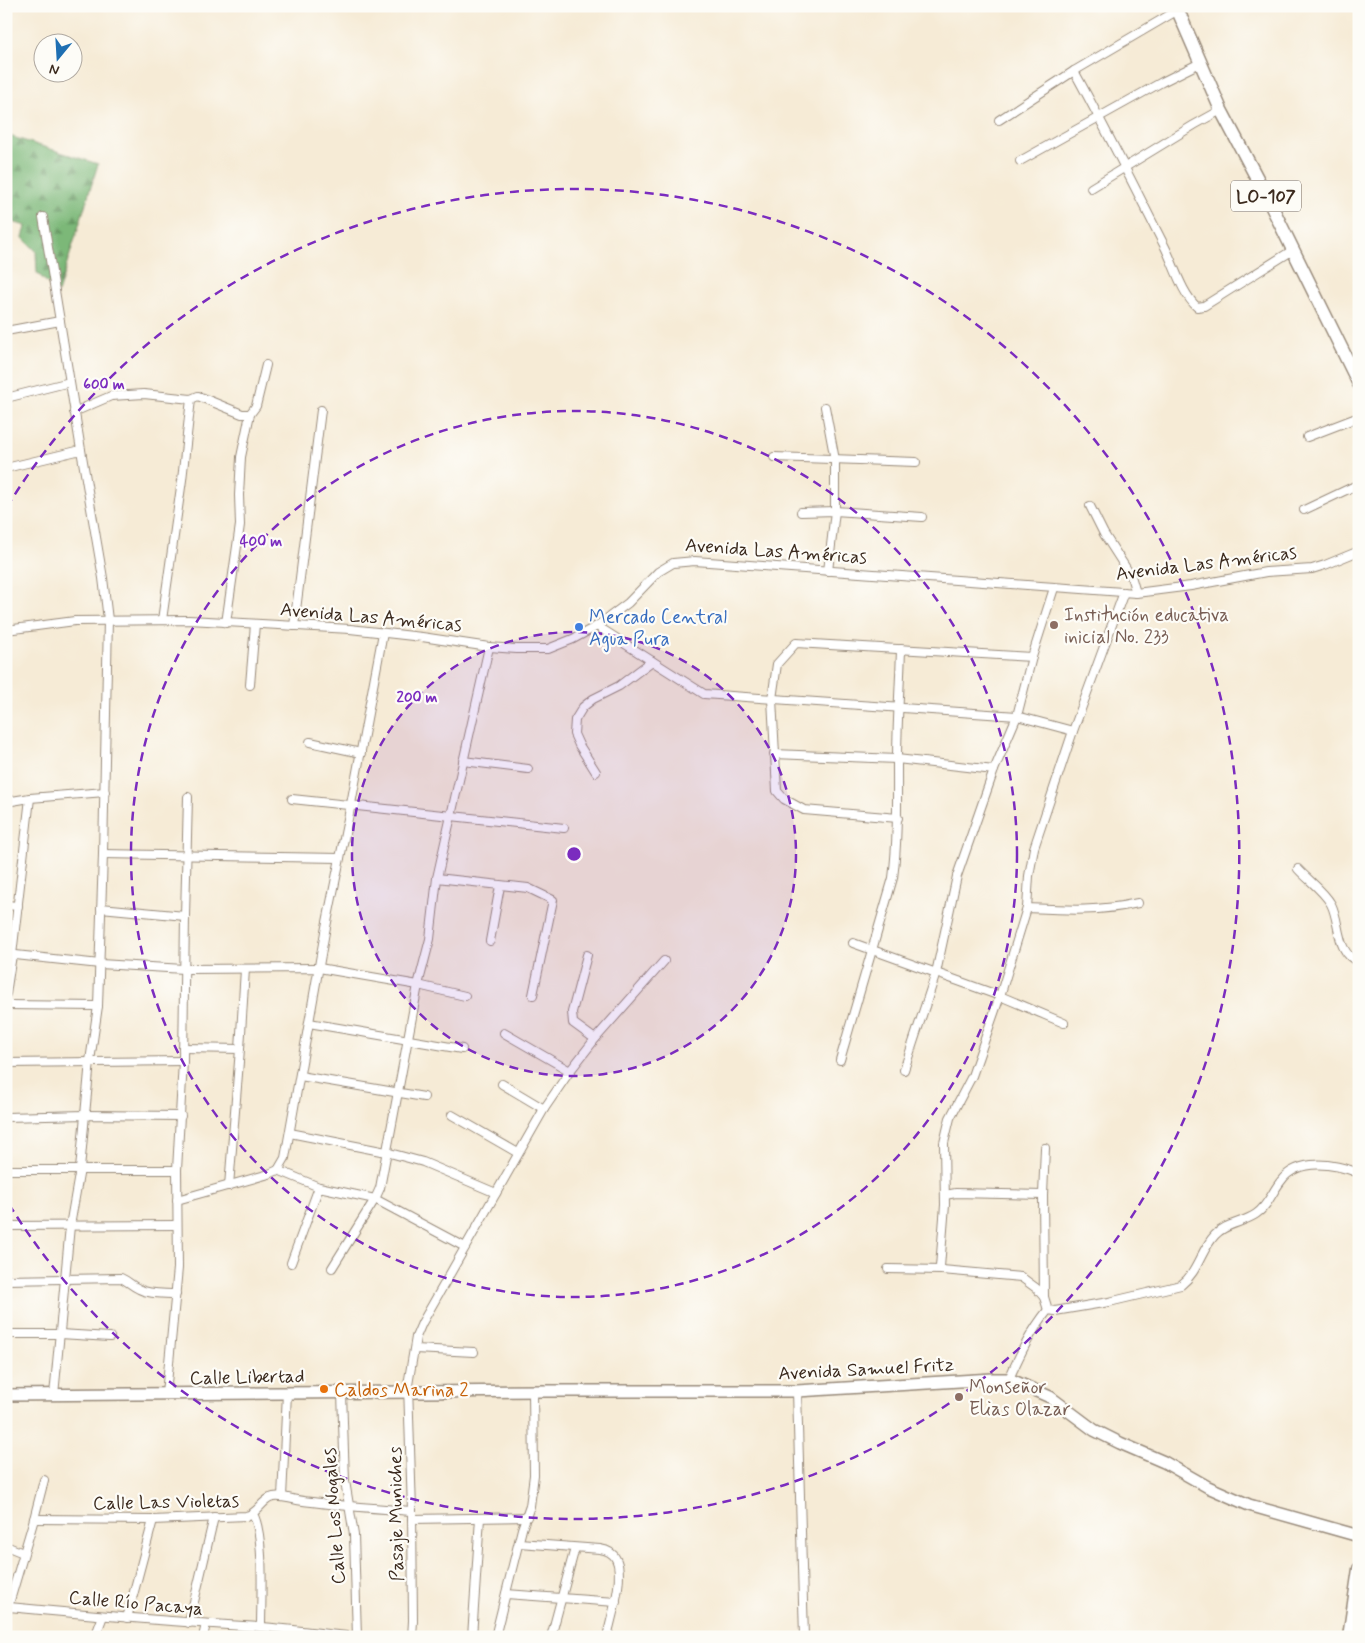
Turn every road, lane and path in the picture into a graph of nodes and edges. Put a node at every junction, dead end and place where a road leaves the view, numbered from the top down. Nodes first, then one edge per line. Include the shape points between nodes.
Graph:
1 (1177, 8) edge
2 (1200, 63) junction
3 (1074, 71) junction
4 (1222, 110) junction
5 (1099, 117) junction
6 (999, 120) dead end
7 (1020, 161) dead end
8 (1124, 168) junction
9 (1091, 188) dead end
10 (43, 217) dead end
11 (1293, 250) junction
12 (60, 321) junction
13 (6, 330) edge
14 (266, 365) dead end
15 (70, 382) junction
16 (1359, 384) edge
17 (6, 398) edge
18 (191, 399) junction
19 (824, 407) dead end
20 (321, 410) dead end
21 (74, 412) junction
22 (250, 414) junction
23 (1359, 417) edge
24 (1307, 437) dead end
25 (81, 450) junction
26 (774, 457) dead end
27 (835, 460) junction
28 (916, 462) dead end
29 (6, 468) edge
30 (1359, 484) edge
31 (1090, 506) dead end
32 (1304, 510) dead end
33 (800, 512) dead end
34 (834, 512) junction
35 (922, 517) dead end
36 (1359, 551) edge
37 (828, 572) junction
38 (1054, 588) junction
39 (1124, 592) junction
40 (1136, 593) junction
41 (108, 620) junction
42 (162, 620) junction
43 (226, 623) junction
44 (255, 624) junction
45 (294, 626) junction
46 (597, 626) junction
47 (6, 630) edge
48 (383, 633) junction
49 (489, 647) junction
50 (901, 649) junction
51 (1032, 657) junction
52 (652, 661) junction
53 (250, 685) dead end
54 (772, 699) junction
55 (899, 708) junction
56 (1016, 716) junction
57 (1073, 731) junction
58 (310, 742) dead end
59 (361, 752) junction
60 (774, 754) junction
61 (897, 759) junction
62 (463, 761) junction
63 (528, 769) dead end
64 (994, 770) junction
65 (596, 772) dead end
66 (105, 792) junction
67 (30, 798) junction
68 (188, 798) dead end
69 (292, 798) dead end
70 (6, 802) edge
71 (351, 804) junction
72 (451, 816) junction
73 (898, 818) junction
74 (564, 828) dead end
75 (104, 854) junction
76 (186, 855) junction
77 (340, 858) junction
78 (1298, 869) dead end
79 (437, 878) junction
80 (500, 886) junction
81 (1138, 903) dead end
82 (6, 905) edge
83 (18, 906) junction
84 (101, 908) junction
85 (1027, 908) junction
86 (184, 916) junction
87 (490, 941) dead end
88 (853, 943) dead end
89 (872, 950) junction
90 (9, 955) edge
91 (587, 955) dead end
92 (664, 961) dead end
93 (1359, 962) edge
94 (100, 964) junction
95 (319, 968) junction
96 (184, 969) junction
97 (245, 969) junction
98 (936, 972) junction
99 (418, 984) junction
100 (6, 994) edge
101 (533, 995) dead end
102 (466, 996) dead end
103 (1000, 996) junction
104 (6, 1006) edge
105 (98, 1006) junction
106 (309, 1023) junction
107 (1064, 1023) dead end
108 (504, 1033) dead end
109 (595, 1039) junction
110 (408, 1040) junction
111 (184, 1048) junction
112 (240, 1049) junction
113 (462, 1049) dead end
114 (840, 1060) dead end
115 (90, 1061) junction
116 (183, 1061) junction
117 (6, 1063) edge
118 (904, 1070) dead end
119 (570, 1071) junction
120 (300, 1076) junction
121 (502, 1084) dead end
122 (398, 1092) junction
123 (424, 1096) dead end
124 (544, 1109) junction
125 (85, 1115) junction
126 (452, 1115) dead end
127 (181, 1116) junction
128 (6, 1117) edge
129 (290, 1133) junction
130 (1045, 1148) dead end
131 (386, 1152) junction
132 (518, 1153) junction
133 (6, 1170) edge
134 (80, 1170) junction
135 (177, 1170) junction
136 (278, 1170) junction
137 (1359, 1173) edge
138 (229, 1186) junction
139 (320, 1187) junction
140 (496, 1193) junction
141 (944, 1194) junction
142 (1043, 1195) junction
143 (375, 1199) junction
144 (177, 1200) junction
145 (6, 1226) edge
146 (70, 1226) junction
147 (177, 1226) junction
148 (466, 1247) junction
149 (291, 1263) dead end
150 (332, 1268) dead end
151 (888, 1269) dead end
152 (942, 1270) junction
153 (6, 1280) edge
154 (65, 1280) junction
155 (176, 1294) junction
156 (1044, 1297) junction
157 (1048, 1310) junction
158 (6, 1334) edge
159 (60, 1334) junction
160 (110, 1337) dead end
161 (415, 1349) junction
162 (474, 1352) dead end
163 (1009, 1379) junction
164 (548, 1390) joint
165 (409, 1391) junction
166 (533, 1391) junction
167 (797, 1391) junction
168 (287, 1393) junction
169 (342, 1393) junction
170 (6, 1394) edge
171 (166, 1394) junction
172 (54, 1395) junction
173 (44, 1480) dead end
174 (282, 1497) junction
175 (350, 1506) junction
176 (253, 1514) junction
177 (412, 1515) junction
178 (214, 1517) junction
179 (527, 1517) junction
180 (480, 1518) junction
181 (34, 1519) junction
182 (153, 1520) junction
183 (1359, 1536) edge
184 (519, 1543) junction
185 (6, 1546) edge
186 (575, 1548) junction
187 (23, 1553) junction
188 (1359, 1569) edge
189 (506, 1594) junction
190 (561, 1598) junction
191 (616, 1602) junction
192 (7, 1610) edge
193 (103, 1616) junction
194 (126, 1618) junction
195 (189, 1623) junction
196 (206, 1624) junction
197 (262, 1627) junction
198 (96, 1637) edge
199 (203, 1637) edge
200 (356, 1637) edge
201 (412, 1637) edge
202 (472, 1637) edge
203 (495, 1637) edge
204 (551, 1637) edge
205 (607, 1637) edge
206 (804, 1637) edge
207 (1349, 1637) edge

1 - 2 main road, LO-107
1 - 3 street
2 - 4 main road, LO-107
2 - 5 street
3 - 5 street
3 - 6 street
4 - 8 street
4 - 11 main road, LO-107
5 - 7 street
5 - 8 street
8 - 9 street
8 - 11 street via 1181,282 1197,307 1204,306
10 - 12 street
11 - 16 main road, LO-107
12 - 13 street
12 - 15 street
14 - 22 street via 256,406
15 - 17 street
15 - 21 street
18 - 21 street via 144,394 111,396
18 - 22 street via 198,396 242,414
18 - 42 street
19 - 27 street
20 - 45 street
21 - 25 street
22 - 43 street via 241,457 240,525
23 - 24 street
25 - 29 street
25 - 41 street
26 - 27 street
27 - 28 street
27 - 34 street
30 - 32 street
31 - 40 street via 1131,576
33 - 34 street
34 - 35 street
34 - 37 street
36 - 40 street, Avenida Las Américas via 1312,569 1266,572
37 - 38 street, Avenida Las Américas
37 - 46 street, Avenida Las Américas via 695,561 673,563 658,572 628,603
38 - 39 street, Avenida Las Américas
38 - 51 street
39 - 40 street, Avenida Las Américas
39 - 57 street
41 - 42 street, Avenida Las Américas
41 - 47 street, Avenida Las Américas
41 - 66 street
42 - 43 street, Avenida Las Américas
43 - 44 street, Avenida Las Américas
44 - 45 street, Avenida Las Américas
44 - 53 street
45 - 48 street, Avenida Las Américas
46 - 49 street, Avenida Las Américas via 548,648
46 - 52 street
48 - 49 street, Avenida Las Américas
48 - 59 street
49 - 62 street
50 - 51 street
50 - 54 street via 796,643 777,664
50 - 55 street
51 - 56 street
52 - 54 street via 704,694
52 - 65 street via 619,686 593,699 575,720 574,734 578,745
54 - 55 street
54 - 60 street
55 - 56 street
55 - 61 street
56 - 57 street
56 - 64 street
57 - 85 street via 1034,848
58 - 59 street
59 - 71 street
60 - 61 street
60 - 73 street via 777,791 799,808
61 - 64 street
61 - 73 street
62 - 63 street
62 - 72 street
64 - 98 street via 957,876
66 - 67 street
66 - 75 street
67 - 70 street
67 - 83 street
68 - 76 street
69 - 71 street
71 - 72 street
71 - 77 street
72 - 74 street
72 - 79 street
73 - 89 street via 893,878
75 - 76 street
75 - 84 street
76 - 77 street
76 - 86 street
77 - 95 street
78 - 93 street via 1328,899 1341,942 1349,958
79 - 80 street
79 - 99 street via 430,939
80 - 87 street
80 - 101 street via 528,888 552,900
81 - 85 street via 1079,910
82 - 83 street
83 - 90 street
84 - 86 street
84 - 94 street
85 - 103 street
86 - 96 street
88 - 89 street
89 - 98 street
89 - 114 street
90 - 94 street
90 - 100 street
91 - 109 street via 572,1012 573,1023
92 - 109 street, Pasaje Muniches
94 - 96 street
94 - 105 street
95 - 97 street
95 - 99 street
95 - 106 street
96 - 97 street
96 - 111 street
97 - 112 street
98 - 103 street
98 - 118 street
99 - 102 street
99 - 110 street
103 - 107 street
103 - 141 street via 972,1076 950,1118 944,1143
104 - 105 street
105 - 115 street
106 - 110 street
106 - 120 street
108 - 119 street
109 - 119 street, Pasaje Muniches
110 - 113 street
110 - 122 street
111 - 112 street
111 - 116 street
112 - 138 street
115 - 116 street
115 - 117 street
115 - 125 street
116 - 127 street
119 - 124 street, Pasaje Muniches
120 - 122 street
120 - 129 street
121 - 124 street
122 - 123 street
122 - 131 street
124 - 132 street, Pasaje Muniches
125 - 127 street
125 - 128 street
125 - 134 street
126 - 132 street
127 - 135 street
129 - 131 street
129 - 136 street via 285,1158
130 - 142 street
131 - 140 street via 423,1162
131 - 143 street
132 - 140 street, Pasaje Muniches
133 - 134 street
134 - 135 street
134 - 146 street
135 - 144 street
136 - 138 street
136 - 139 street
137 - 157 street via 1341,1166 1297,1168 1281,1180 1255,1215 1216,1234 1194,1272 1181,1285 1109,1302
138 - 144 street
139 - 143 street
139 - 149 street
140 - 148 street, Pasaje Muniches
141 - 142 street
141 - 152 street
142 - 156 street
143 - 148 street
143 - 150 street
144 - 147 street
145 - 146 street
146 - 147 street
146 - 154 street
147 - 155 street
148 - 161 street, Pasaje Muniches via 422,1323
151 - 152 street
152 - 156 street via 1021,1277
153 - 154 street
154 - 155 street via 121,1278 140,1290
154 - 159 street
155 - 171 street
156 - 157 street
157 - 163 street via 1019,1355
158 - 159 street
159 - 160 street
159 - 172 street
161 - 162 street
161 - 165 street, Pasaje Muniches
163 - 167 street, Avenida Samuel Fritz
163 - 183 street, Avenida Samuel Fritz via 1050,1397 1094,1430 1164,1462 1208,1488 1249,1505
164 - 166 street, Calle Libertad
164 - 167 street, Avenida Samuel Fritz
165 - 166 street, Calle Libertad
165 - 169 street, Calle Libertad
165 - 177 street, Pasaje Muniches
166 - 179 street via 534,1475
167 - 206 street
168 - 169 street, Calle Libertad
168 - 171 street, Calle Libertad
168 - 174 street
169 - 175 street, Calle Los Nogales via 345,1481
170 - 172 street, Calle Libertad
171 - 172 street, Calle Libertad
173 - 181 street
174 - 175 street
174 - 176 street, Calle Las Violetas via 271,1498
175 - 177 street
175 - 200 street, Calle Los Nogales via 354,1535
176 - 178 street, Calle Las Violetas
176 - 197 street via 258,1522
177 - 180 street
177 - 201 street, Pasaje Muniches
178 - 182 street, Calle Las Violetas
178 - 195 street
179 - 180 street
179 - 184 street
180 - 202 street
181 - 182 street, Calle Las Violetas
181 - 187 street
182 - 194 street
184 - 186 street
184 - 189 street
185 - 187 street
186 - 190 street
186 - 191 street via 600,1549 616,1558 619,1574
187 - 192 street
188 - 207 main road
189 - 190 street
189 - 203 street
190 - 191 street
190 - 204 street
191 - 205 street
192 - 193 street, Calle Río Pacaya
193 - 194 street, Calle Río Pacaya
193 - 198 street
194 - 195 street, Calle Río Pacaya
195 - 196 street, Calle Río Pacaya
196 - 197 street, Calle Río Pacaya
196 - 199 street
197 - 200 street, Calle Río Pacaya

